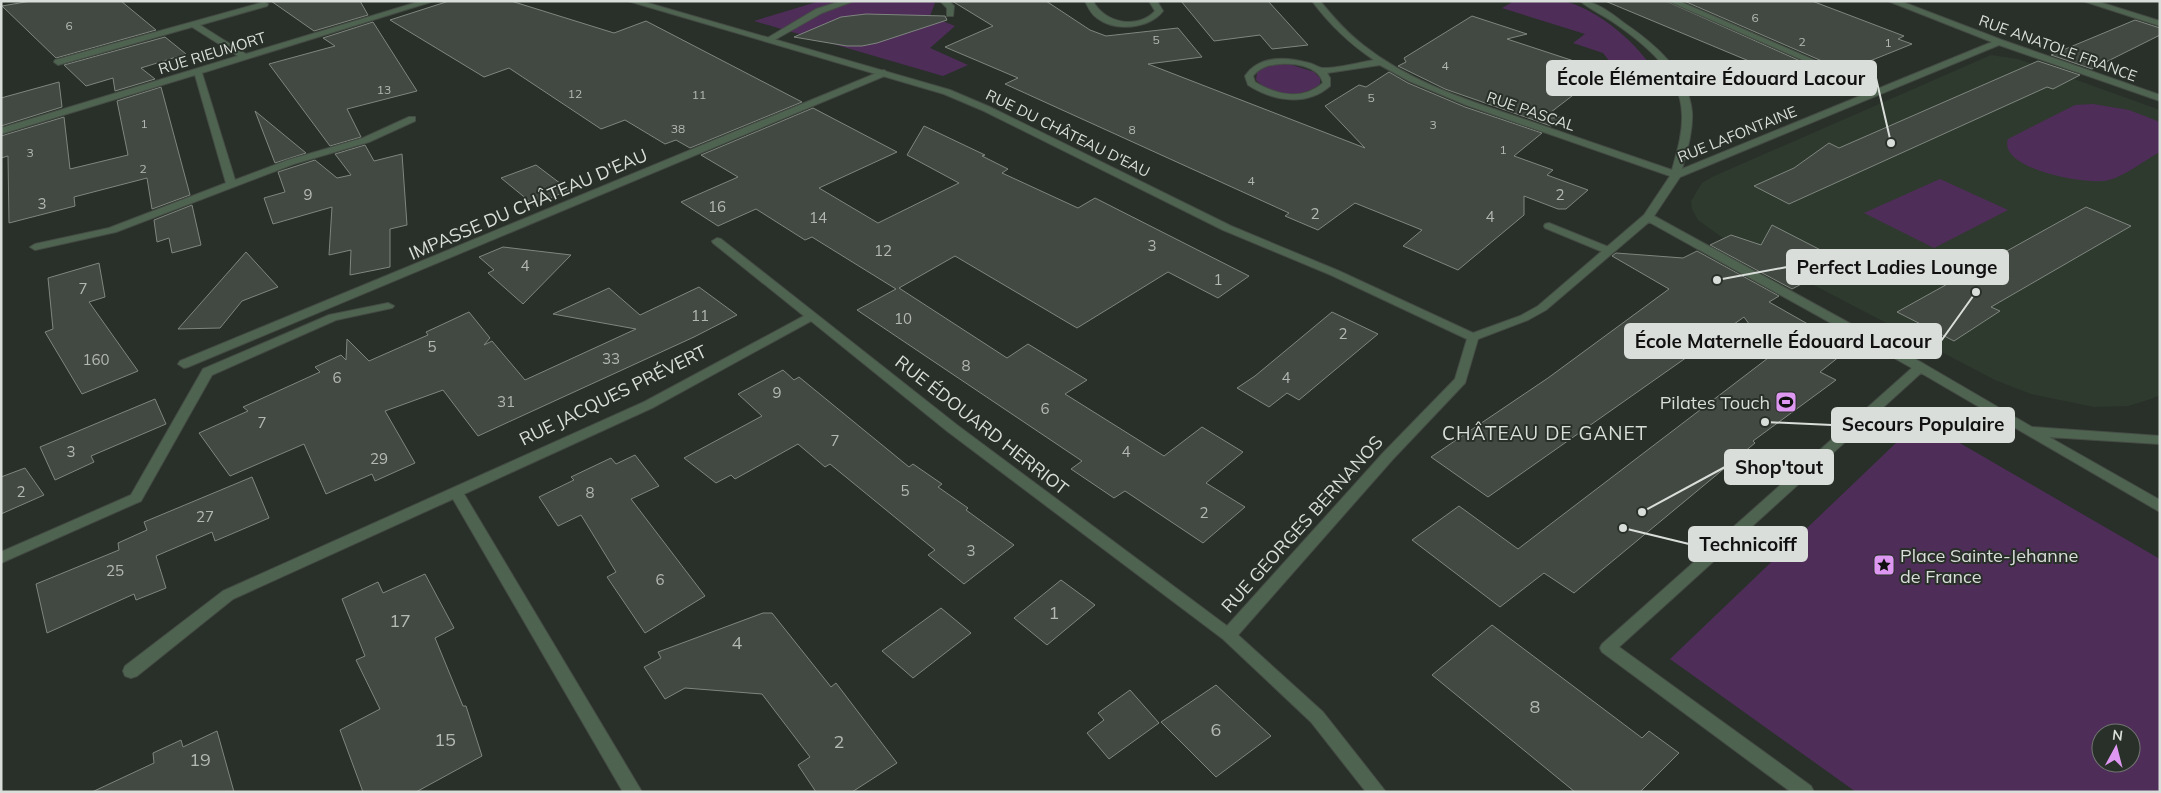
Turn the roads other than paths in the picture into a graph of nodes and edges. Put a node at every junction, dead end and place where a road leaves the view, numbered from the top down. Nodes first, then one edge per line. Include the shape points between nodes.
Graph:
1 (430, 1) edge
2 (632, 1) edge
3 (850, 1) edge
4 (944, 1) edge
5 (1089, 1) edge
6 (1153, 1) edge
7 (1316, 1) edge
8 (1584, 1) edge
9 (1672, 1) edge
10 (1892, 1) edge
11 (2087, 1) edge
12 (264, 4) dead end
13 (950, 14) dead end
14 (193, 24) junction
15 (2160, 24) edge
16 (768, 40) junction
17 (1999, 42) junction
18 (245, 57) junction
19 (58, 62) dead end
20 (1380, 62) junction
21 (1322, 71) junction
22 (198, 72) junction
23 (884, 73) junction
24 (1881, 91) junction
25 (2160, 98) edge
26 (412, 119) dead end
27 (1, 131) edge
28 (1676, 175) junction
29 (232, 185) junction
30 (1648, 217) junction
31 (1549, 226) dead end
32 (717, 241) dead end
33 (35, 247) dead end
34 (1608, 250) junction
35 (388, 306) dead end
36 (812, 316) junction
37 (1473, 337) junction
38 (184, 364) dead end
39 (1920, 367) junction
40 (2028, 431) junction
41 (2160, 440) edge
42 (455, 491) junction
43 (2160, 507) edge
44 (1, 558) edge
45 (1228, 635) junction
46 (131, 671) dead end
47 (633, 792) edge
48 (1377, 792) edge
49 (1805, 792) edge

1 - 18 street, RUE RIEUMORT
2 - 16 street, RUE DU CHÂTEAU D'EAU
3 - 16 street via 819,11
4 - 13 street via 951,8
5 - 6 street via 1102,18 1131,23 1156,16 1159,11
7 - 20 street, RUE PASCAL via 1344,36
8 - 28 street via 1647,43 1675,76 1687,111
9 - 24 street
10 - 17 street, RUE ANATOLE FRANCE
11 - 15 street
12 - 14 street
14 - 18 street
14 - 19 street
16 - 23 street, RUE DU CHÂTEAU D'EAU
17 - 24 street, RUE LAFONTAINE
17 - 25 street, RUE ANATOLE FRANCE
18 - 22 street, RUE RIEUMORT
20 - 21 street
20 - 28 street, RUE PASCAL via 1470,104
21 - 21 street via 1299,63 1278,62 1260,65 1249,76 1251,83 1271,94 1299,96 1322,90 1327,84
22 - 27 street, RUE RIEUMORT
22 - 29 street
23 - 37 street, RUE DU CHÂTEAU D'EAU via 947,92 987,109 1227,228 1335,273
23 - 38 street, IMPASSE DU CHÂTEAU D'EAU
24 - 28 street, RUE LAFONTAINE
26 - 29 street via 366,140 290,162
28 - 30 street, RUE LAFONTAINE
29 - 33 street via 112,230
30 - 34 street, RUE LAFONTAINE
30 - 39 street
31 - 34 street
32 - 36 street, RUE ÉDOUARD HERRIOT
34 - 37 street, RUE LAFONTAINE via 1542,308
35 - 44 street via 333,317 207,372 136,498
36 - 42 street, RUE JACQUES PRÉVERT via 648,405
36 - 45 street, RUE ÉDOUARD HERRIOT via 952,428
37 - 45 street, RUE GEORGES BERNANOS via 1461,380 1388,456
39 - 40 street
39 - 49 street via 1608,648
40 - 41 street
40 - 43 street
42 - 46 street, RUE JACQUES PRÉVERT via 228,596
42 - 47 street
45 - 48 street, RUE GEORGES BERNANOS via 1317,717

